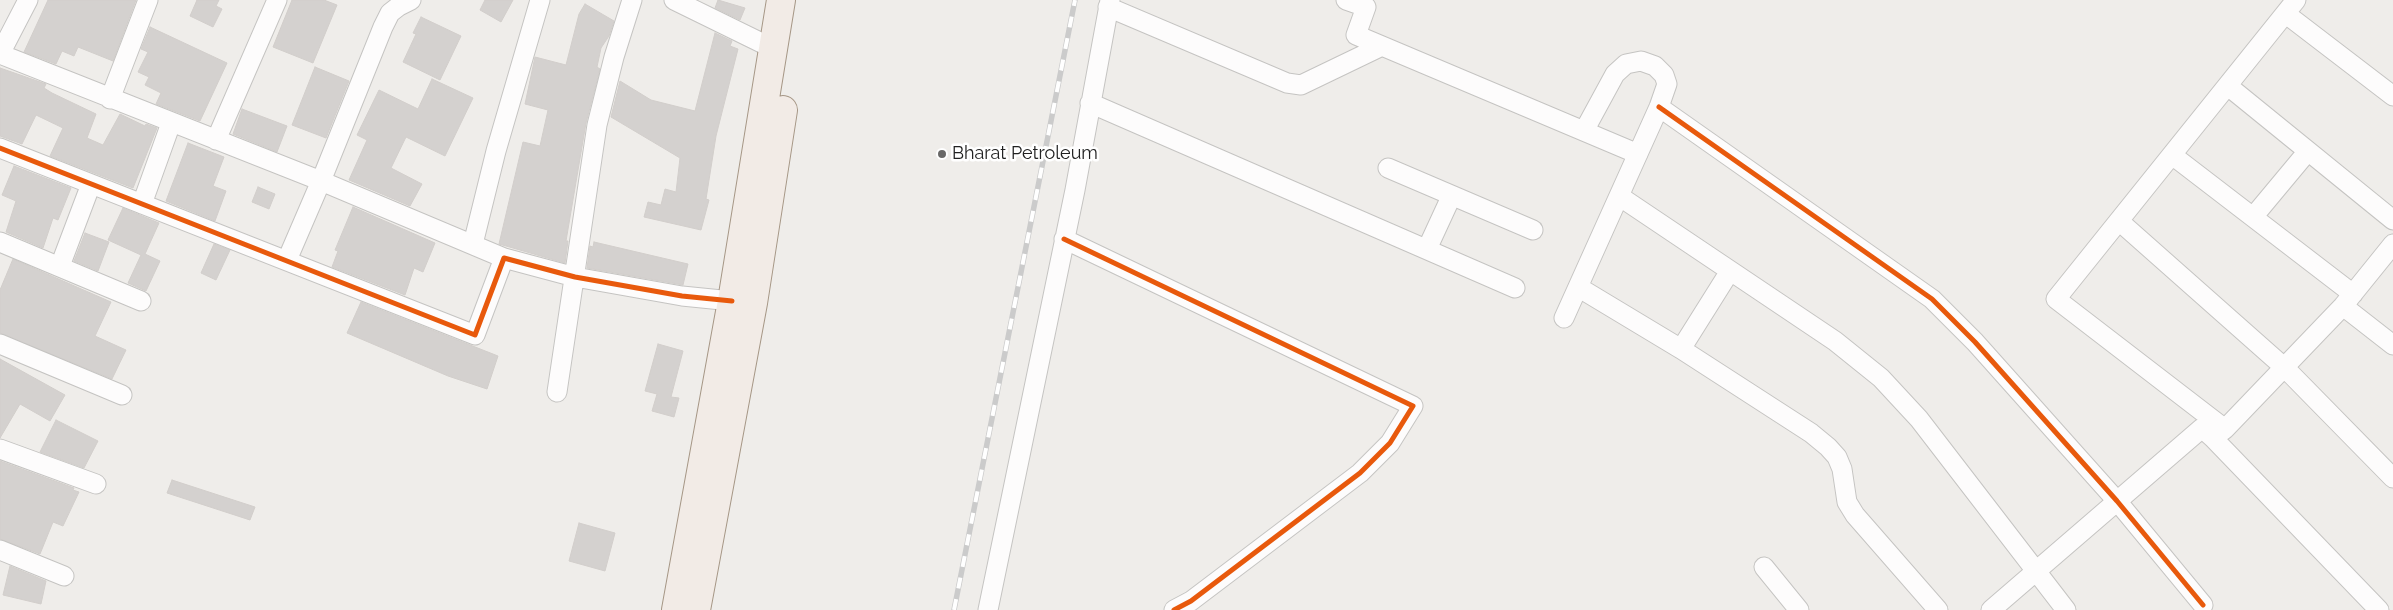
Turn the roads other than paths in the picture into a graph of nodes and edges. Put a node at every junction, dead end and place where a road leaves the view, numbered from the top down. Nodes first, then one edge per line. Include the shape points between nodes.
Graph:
1 (28, 0) edge
2 (148, 0) edge
3 (277, 0) edge
4 (411, 0) edge
5 (540, 0) edge
6 (632, 0) edge
7 (674, 0) edge
8 (781, 0) edge
9 (800, 0) edge
10 (1346, 0) edge
11 (1109, 4) edge
12 (2291, 7) edge
13 (1382, 46) junction
14 (774, 48) junction
15 (0, 54) edge
16 (2228, 86) junction
17 (2393, 96) edge
18 (110, 99) junction
19 (1090, 103) junction
20 (1659, 107) junction
21 (171, 123) junction
22 (1584, 131) junction
23 (216, 140) junction
24 (0, 148) edge
25 (2308, 151) junction
26 (1638, 154) junction
27 (2172, 155) junction
28 (1388, 168) dead end
29 (321, 181) junction
30 (90, 184) junction
31 (1451, 196) junction
32 (1619, 196) junction
33 (142, 204) junction
34 (2253, 217) junction
35 (2393, 220) edge
36 (2119, 221) junction
37 (1533, 230) dead end
38 (1064, 238) junction
39 (0, 242) edge
40 (472, 244) junction
41 (2393, 244) edge
42 (1427, 249) junction
43 (504, 258) junction
44 (287, 260) junction
45 (60, 266) junction
46 (1730, 271) junction
47 (575, 277) junction
48 (1578, 286) junction
49 (1515, 288) dead end
50 (2348, 300) junction
51 (141, 301) dead end
52 (732, 301) junction
53 (1564, 318) dead end
54 (0, 344) edge
55 (2393, 345) edge
56 (1681, 349) junction
57 (2285, 368) junction
58 (557, 392) dead end
59 (122, 395) dead end
60 (2219, 434) junction
61 (0, 448) edge
62 (2393, 478) edge
63 (96, 484) dead end
64 (2116, 501) junction
65 (0, 550) edge
66 (1764, 567) dead end
67 (2035, 572) junction
68 (64, 576) dead end
69 (2203, 605) dead end
70 (676, 610) edge
71 (696, 610) edge
72 (988, 610) edge
73 (1174, 610) edge
74 (1799, 610) edge
75 (1938, 610) edge
76 (1991, 610) edge
77 (2066, 610) edge
78 (2379, 610) edge

1 - 15 street
2 - 18 street
3 - 23 street
4 - 29 street via 390,13
5 - 40 street
6 - 47 street via 614,56 598,125
7 - 14 street
8 - 14 main road
9 - 71 main road via 753,303
10 - 13 street via 1366,7 1356,35
11 - 13 street via 1287,83 1301,85
11 - 19 street
12 - 16 street
12 - 17 street
13 - 22 street
14 - 52 main road
15 - 18 street
16 - 25 street
16 - 27 street
18 - 21 street
19 - 38 street
19 - 42 street
20 - 22 street via 1667,84 1664,75 1655,66 1641,61 1626,64 1615,74
20 - 26 street
20 - 64 street via 1932,299 1975,342
21 - 23 street
21 - 33 street
22 - 26 street
23 - 29 street
24 - 30 street
25 - 34 street
25 - 35 street
26 - 32 street
27 - 34 street
27 - 36 street
28 - 31 street
29 - 40 street
29 - 44 street
30 - 33 street
30 - 45 street
31 - 37 street
31 - 42 street
32 - 46 street
32 - 48 street
33 - 44 street
34 - 50 street
36 - 57 street
36 - 60 street via 2056,299
38 - 72 street
38 - 73 street via 1413,406 1390,443 1360,473 1191,601
39 - 45 street
40 - 43 street
41 - 50 street
42 - 49 street
43 - 44 street via 475,335
43 - 47 street
45 - 51 street
46 - 56 street
46 - 67 street via 1834,341 1881,378 1919,419
47 - 52 street via 682,296
47 - 58 street
48 - 53 street
48 - 56 street
50 - 55 street
50 - 57 street
52 - 70 main road
54 - 59 street
56 - 75 street via 1810,433 1837,456 1847,502 1855,515
57 - 60 street
57 - 62 street
60 - 64 street via 2202,428
60 - 78 street
61 - 63 street
64 - 67 street
64 - 69 street
65 - 68 street
66 - 74 street
67 - 76 street
67 - 77 street

